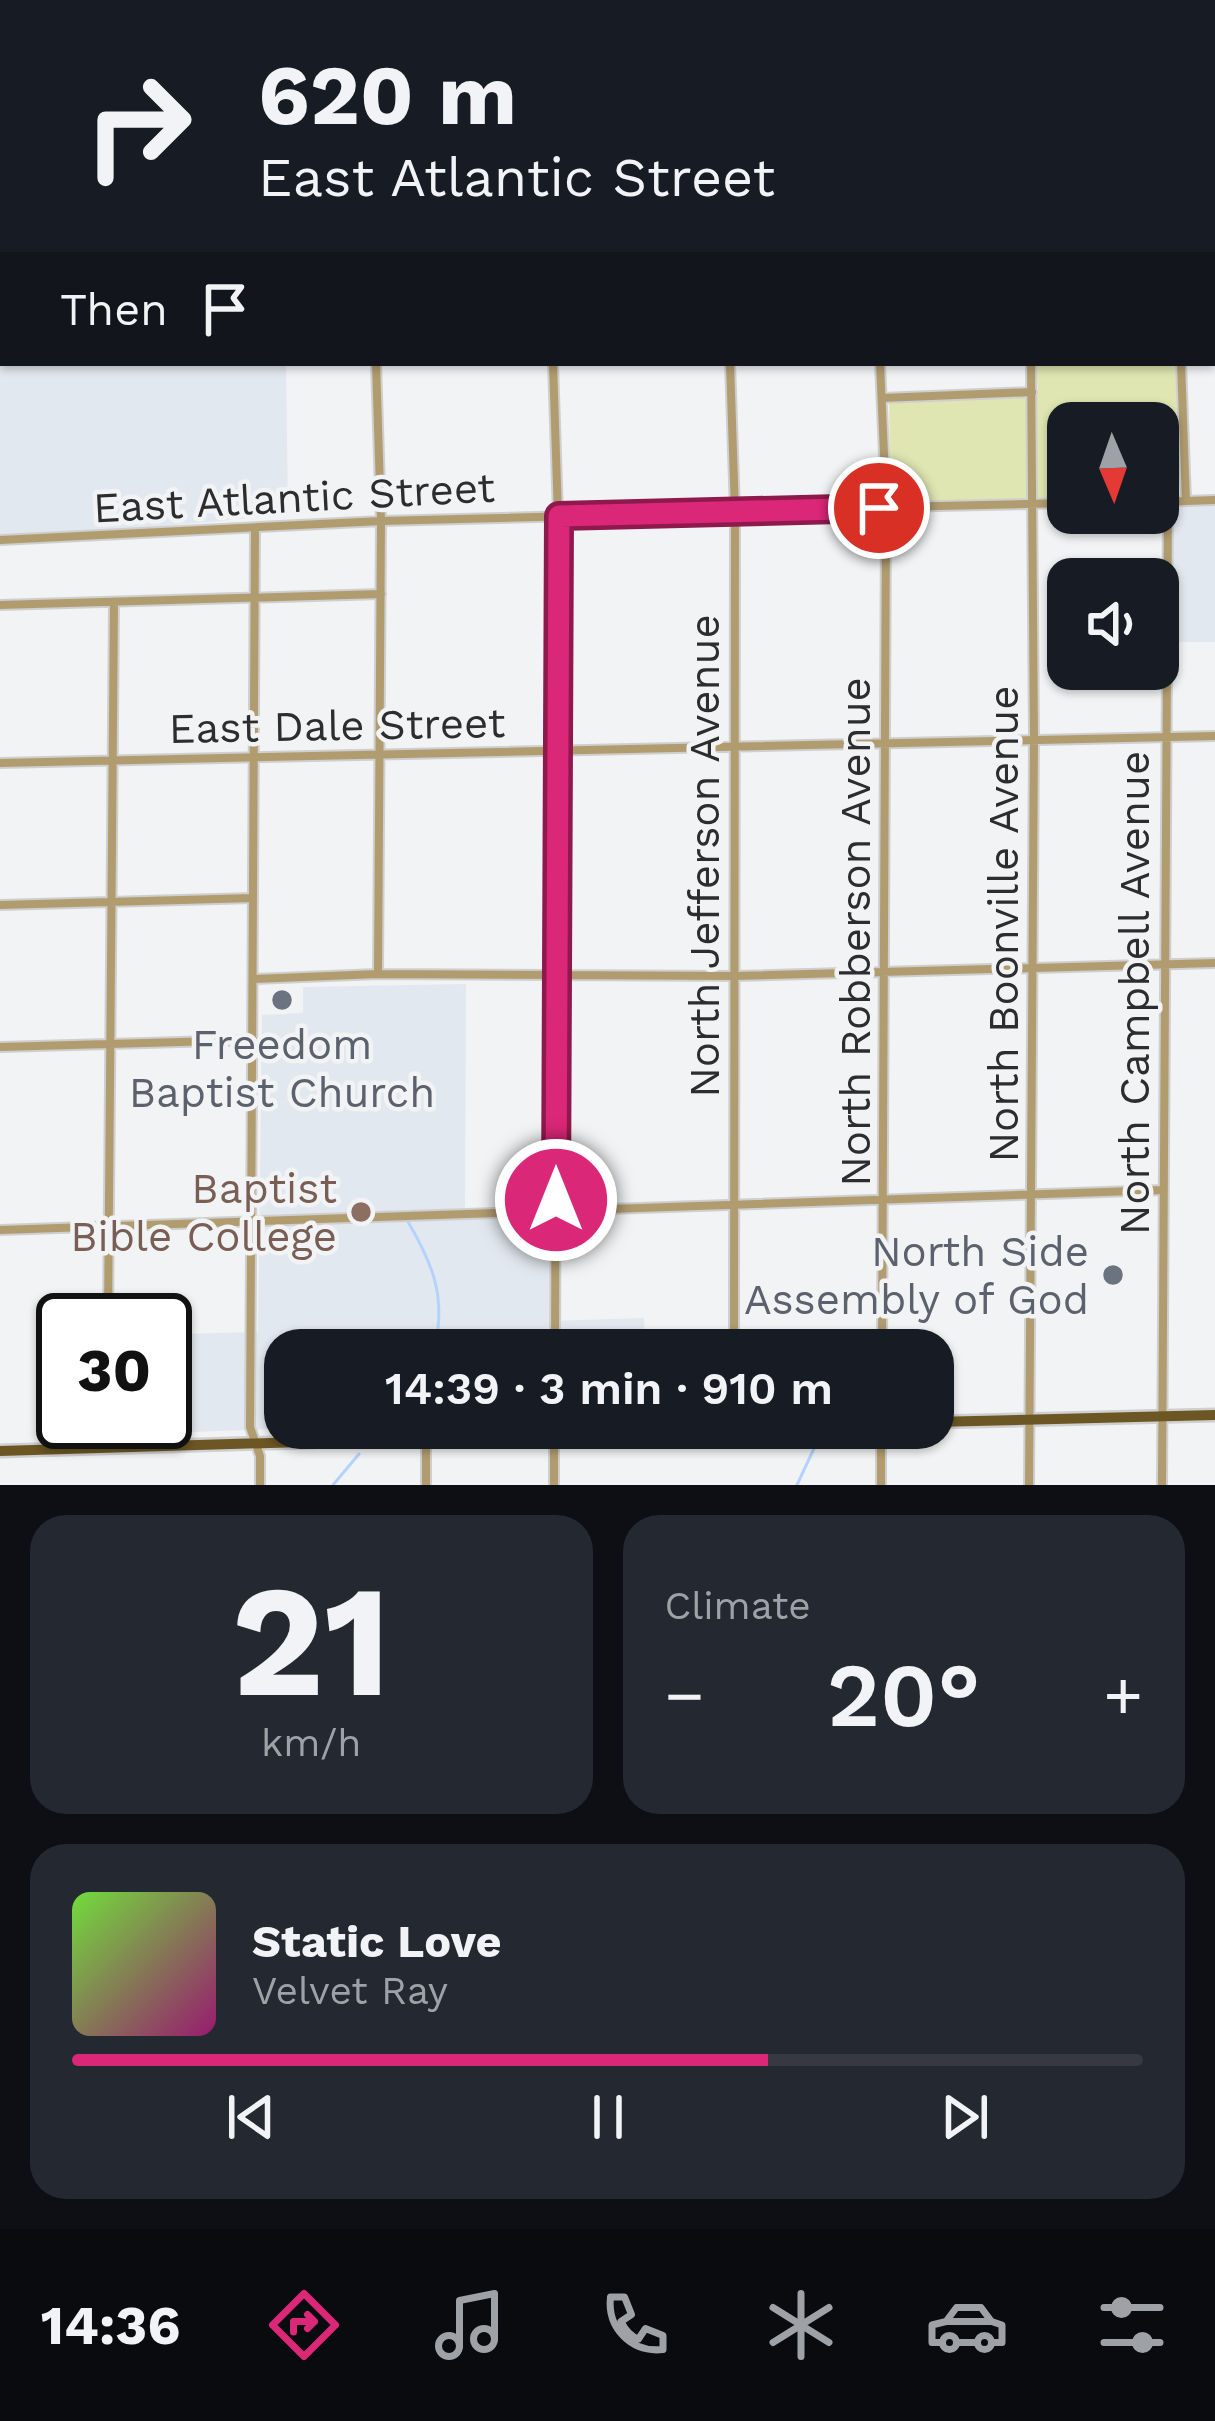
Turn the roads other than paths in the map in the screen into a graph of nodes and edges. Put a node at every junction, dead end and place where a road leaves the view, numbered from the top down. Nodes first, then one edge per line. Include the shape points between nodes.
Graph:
1 (376, 366) edge
2 (553, 366) edge
3 (730, 366) edge
4 (880, 366) edge
5 (1031, 366) edge
6 (1181, 366) edge
7 (1032, 392) junction
8 (882, 398) junction
9 (1215, 500) edge
10 (1179, 501) edge
11 (1186, 501) junction
12 (1032, 504) junction
13 (1047, 504) edge
14 (886, 507) junction
15 (735, 511) junction
16 (559, 516) junction
17 (381, 521) junction
18 (255, 529) junction
19 (1163, 534) edge
20 (0, 540) edge
21 (381, 594) junction
22 (256, 597) junction
23 (114, 602) junction
24 (0, 605) edge
25 (1215, 736) edge
26 (1165, 737) junction
27 (1034, 738) junction
28 (886, 743) junction
29 (734, 747) junction
30 (557, 751) junction
31 (381, 755) junction
32 (254, 757) junction
33 (112, 760) junction
34 (0, 763) edge
35 (253, 898) junction
36 (112, 902) junction
37 (0, 905) edge
38 (1164, 963) junction
39 (1215, 963) edge
40 (1033, 969) junction
41 (378, 974) junction
42 (886, 974) junction
43 (557, 976) junction
44 (734, 976) junction
45 (253, 979) junction
46 (253, 1040) junction
47 (110, 1045) junction
48 (0, 1047) edge
49 (1163, 1190) junction
50 (1032, 1195) junction
51 (884, 1199) junction
52 (733, 1203) junction
53 (556, 1209) junction
54 (252, 1220) junction
55 (109, 1226) junction
56 (0, 1229) edge
57 (109, 1293) edge
58 (555, 1329) edge
59 (734, 1329) edge
60 (882, 1329) edge
61 (1215, 1415) edge
62 (1161, 1417) junction
63 (1029, 1421) junction
64 (954, 1423) edge
65 (254, 1442) junction
66 (264, 1442) edge
67 (192, 1445) edge
68 (72, 1449) edge
69 (426, 1449) edge
70 (554, 1449) edge
71 (881, 1449) edge
72 (0, 1451) edge
73 (260, 1485) edge
74 (427, 1485) edge
75 (554, 1485) edge
76 (881, 1485) edge
77 (1029, 1485) edge
78 (1162, 1485) edge

1 - 17 street
2 - 16 street
3 - 15 street, North Jefferson Avenue
4 - 8 street, North Robberson Avenue
5 - 7 street, North Boonville Avenue
6 - 11 street
7 - 8 street
7 - 12 street, North Boonville Avenue
8 - 14 street, North Robberson Avenue
9 - 11 street
10 - 11 street
12 - 13 street, East Atlantic Street
12 - 14 street, East Atlantic Street
12 - 27 street, North Boonville Avenue
14 - 15 street, East Atlantic Street
14 - 28 street, North Robberson Avenue
15 - 16 street, East Atlantic Street
15 - 29 street, North Jefferson Avenue
16 - 17 street, East Atlantic Street
16 - 30 street
17 - 18 street, East Atlantic Street
17 - 21 street
18 - 20 street, East Atlantic Street
18 - 22 street
19 - 26 street, North Campbell Avenue
21 - 22 street
21 - 31 street
22 - 23 street
22 - 32 street
23 - 24 street
23 - 33 street
25 - 26 street, East Dale Street
26 - 27 street, East Dale Street
26 - 38 street, North Campbell Avenue
27 - 28 street, East Dale Street
27 - 40 street, North Boonville Avenue
28 - 29 street, East Dale Street
28 - 42 street, North Robberson Avenue
29 - 30 street, East Dale Street
29 - 44 street, North Jefferson Avenue
30 - 31 street, East Dale Street
30 - 43 street
31 - 32 street, East Dale Street
31 - 41 street
32 - 33 street, East Dale Street
32 - 35 street
33 - 34 street, East Dale Street
33 - 36 street
35 - 36 street
35 - 45 street
36 - 37 street
36 - 47 street
38 - 39 street
38 - 40 street
38 - 49 street, North Campbell Avenue
40 - 42 street
40 - 50 street, North Boonville Avenue
41 - 43 street
41 - 45 street
42 - 44 street
42 - 51 street, North Robberson Avenue
43 - 44 street
43 - 53 street
44 - 52 street, North Jefferson Avenue
45 - 46 street
46 - 47 street
46 - 54 street
47 - 48 street
47 - 55 street
49 - 50 street
49 - 62 street, North Campbell Avenue
50 - 51 street
50 - 63 street, North Boonville Avenue
51 - 52 street
51 - 60 street, North Robberson Avenue
52 - 53 street
52 - 59 street, North Jefferson Avenue
53 - 54 street
53 - 58 street
54 - 55 street
54 - 65 street
55 - 56 street
55 - 57 street
61 - 62 main road
62 - 63 main road
62 - 78 street, North Campbell Avenue
63 - 64 main road
63 - 77 street, North Boonville Avenue
65 - 66 main road
65 - 67 main road
65 - 73 street
68 - 72 main road
69 - 74 street
70 - 75 street
71 - 76 street

